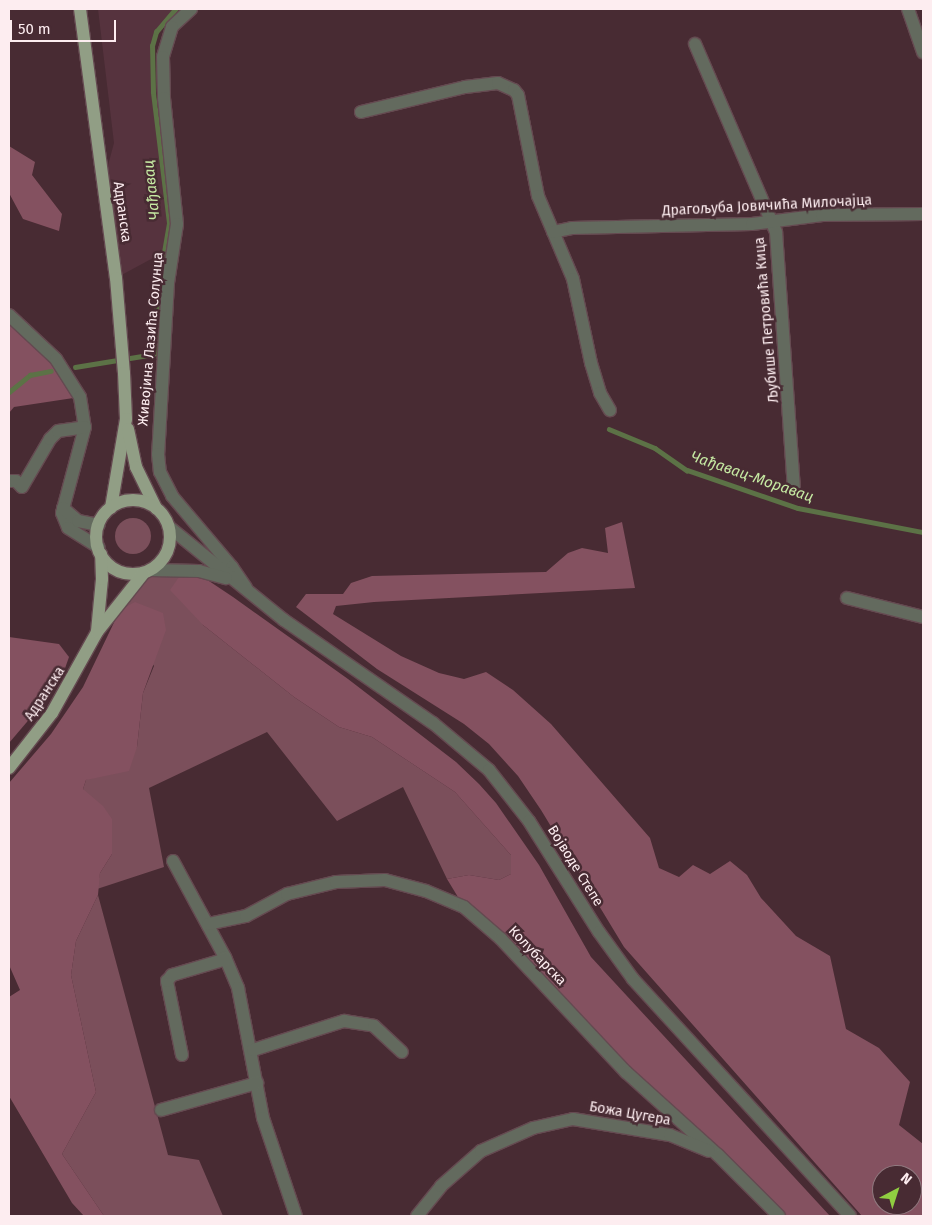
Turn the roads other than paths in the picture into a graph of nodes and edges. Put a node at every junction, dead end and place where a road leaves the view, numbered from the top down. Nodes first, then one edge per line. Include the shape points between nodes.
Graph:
1 (80, 9) edge
2 (190, 9) edge
3 (908, 9) edge
4 (694, 44) dead end
5 (923, 52) edge
6 (361, 112) dead end
7 (923, 214) edge
8 (772, 221) junction
9 (553, 232) junction
10 (9, 315) edge
11 (610, 410) dead end
12 (126, 419) junction
13 (85, 427) junction
14 (9, 482) edge
15 (794, 490) dead end
16 (63, 508) junction
17 (111, 508) junction
18 (156, 508) junction
19 (99, 525) junction
20 (169, 527) junction
21 (99, 550) junction
22 (147, 571) junction
23 (232, 580) junction
24 (249, 592) junction
25 (847, 598) dead end
26 (923, 617) edge
27 (97, 632) junction
28 (9, 768) edge
29 (173, 860) dead end
30 (208, 924) junction
31 (226, 959) junction
32 (253, 1050) junction
33 (402, 1052) dead end
34 (182, 1055) dead end
35 (257, 1083) junction
36 (161, 1110) dead end
37 (718, 1155) junction
38 (296, 1216) edge
39 (417, 1216) edge
40 (779, 1216) edge
41 (850, 1216) edge

1 - 12 main road, Адранска via 122,346
2 - 24 street, Живојина Лазића Солунца via 172,27 163,57 177,224 168,283 159,463 176,502 232,567
3 - 5 street
4 - 8 street, Љубише Петровића Кица
6 - 9 street via 465,87 493,83 508,86 518,96 538,196
7 - 8 street, Драгољуба Јовичића Милочајца via 822,215
8 - 9 street, Драгољуба Јовичића Милочајца via 572,228
8 - 15 street, Љубише Петровића Кица via 783,297
9 - 11 street via 573,279 591,363 600,393
10 - 13 street via 56,360 69,378 80,397
12 - 17 main road, Адранска
12 - 18 main road, Адранска via 136,467
13 - 14 street via 67,428 50,439 22,487 16,481
13 - 16 street
16 - 19 street via 78,521
16 - 21 street via 62,517 68,528
17 - 18 main road via 137,500
17 - 19 main road
18 - 20 main road
19 - 21 main road
20 - 22 main road via 166,555
20 - 23 street, Војводе Степе
21 - 22 main road via 119,571
21 - 27 main road, Адранска via 102,579
22 - 23 street, Војводе Степе via 199,571
22 - 27 main road, Адранска
23 - 24 street, Војводе Степе
24 - 41 street, Војводе Степе via 433,723 489,770 529,821 603,938 633,979
25 - 26 street
27 - 28 main road, Адранска via 52,713
29 - 30 street
30 - 31 street
30 - 37 street, Колубарска via 246,916 287,894 336,882 385,880 464,908 501,938 626,1072
31 - 32 street via 238,988
31 - 34 street via 172,975 166,981
32 - 33 street via 344,1021 374,1026
32 - 35 street
35 - 36 street
35 - 38 street via 264,1118
37 - 39 street, Божа Цугера via 670,1135 573,1119 532,1128 481,1151 441,1186
37 - 40 street, Колубарска

